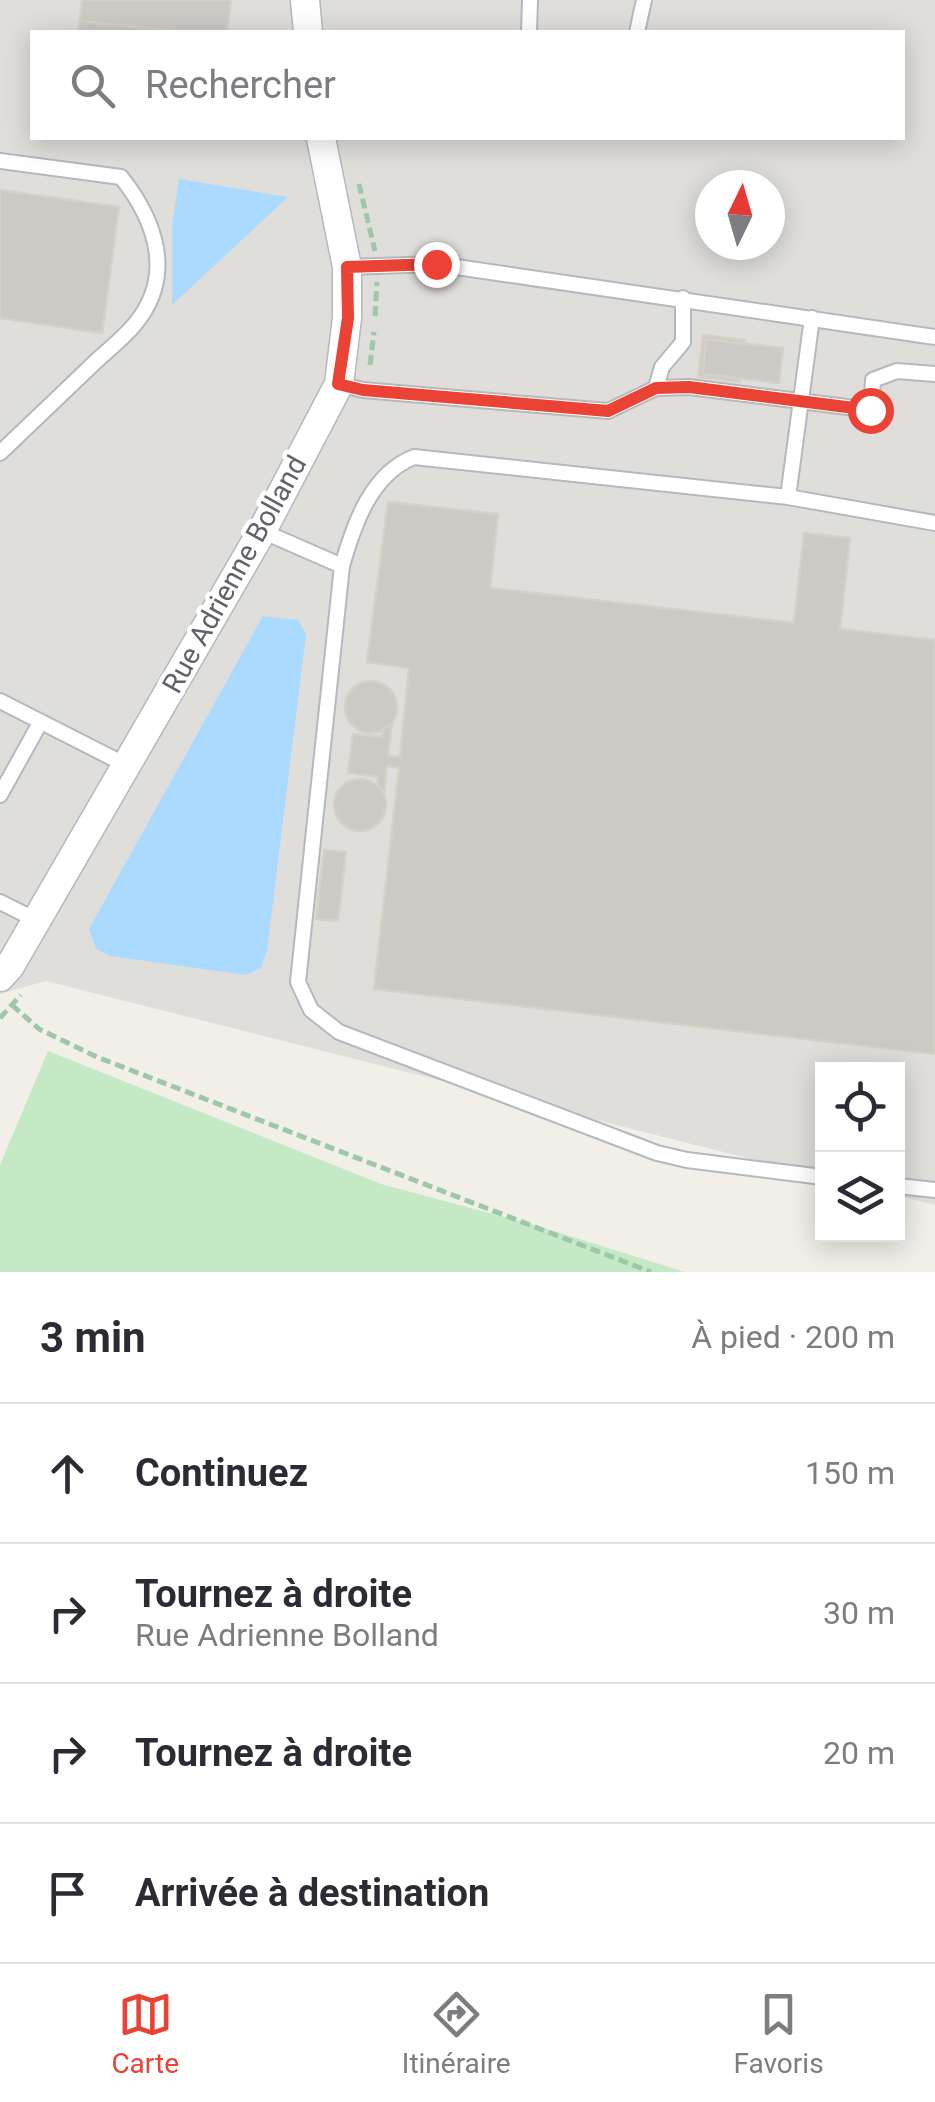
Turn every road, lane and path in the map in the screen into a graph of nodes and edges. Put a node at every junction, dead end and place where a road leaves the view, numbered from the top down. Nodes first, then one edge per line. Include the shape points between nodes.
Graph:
1 (305, 0) edge
2 (530, 0) edge
3 (644, 0) edge
4 (308, 30) edge
5 (529, 30) edge
6 (637, 30) edge
7 (322, 140) edge
8 (0, 160) edge
9 (347, 267) junction
10 (683, 298) junction
11 (812, 318) junction
12 (935, 337) edge
13 (935, 374) edge
14 (338, 384) junction
15 (656, 388) junction
16 (801, 402) junction
17 (0, 453) edge
18 (788, 496) junction
19 (935, 523) edge
20 (262, 531) junction
21 (342, 566) junction
22 (0, 701) edge
23 (40, 722) junction
24 (0, 758) edge
25 (126, 765) junction
26 (16, 767) junction
27 (0, 795) edge
28 (0, 902) edge
29 (36, 920) junction
30 (10, 987) edge
31 (12, 1005) junction
32 (0, 1018) edge
33 (815, 1176) edge
34 (905, 1187) edge
35 (935, 1190) edge
36 (651, 1272) edge

1 - 4 street
2 - 5 lane
3 - 6 lane
7 - 9 street, Rue Adrienne Bolland
8 - 17 lane via 121,177 153,229 158,263 154,295 135,324
9 - 10 lane via 436,264
9 - 14 street, Rue Adrienne Bolland
10 - 11 lane
10 - 15 lane via 683,342 662,367
11 - 12 lane
11 - 16 lane
13 - 16 lane via 897,371 872,380 870,410
14 - 15 lane via 608,411
14 - 20 street, Rue Adrienne Bolland
15 - 16 lane
16 - 18 lane
18 - 19 lane
18 - 21 lane via 414,457 394,465 378,484
20 - 21 lane
20 - 25 street, Rue Adrienne Bolland
21 - 33 lane via 298,982 311,1010 339,1032 657,1153
22 - 23 lane
23 - 25 lane
23 - 26 lane
24 - 26 lane
25 - 29 street, Rue Adrienne Bolland
26 - 27 lane
28 - 29 lane
29 - 30 street, Rue Adrienne Bolland
30 - 31 path
31 - 32 path
31 - 36 path via 40,1029 97,1057
34 - 35 lane

